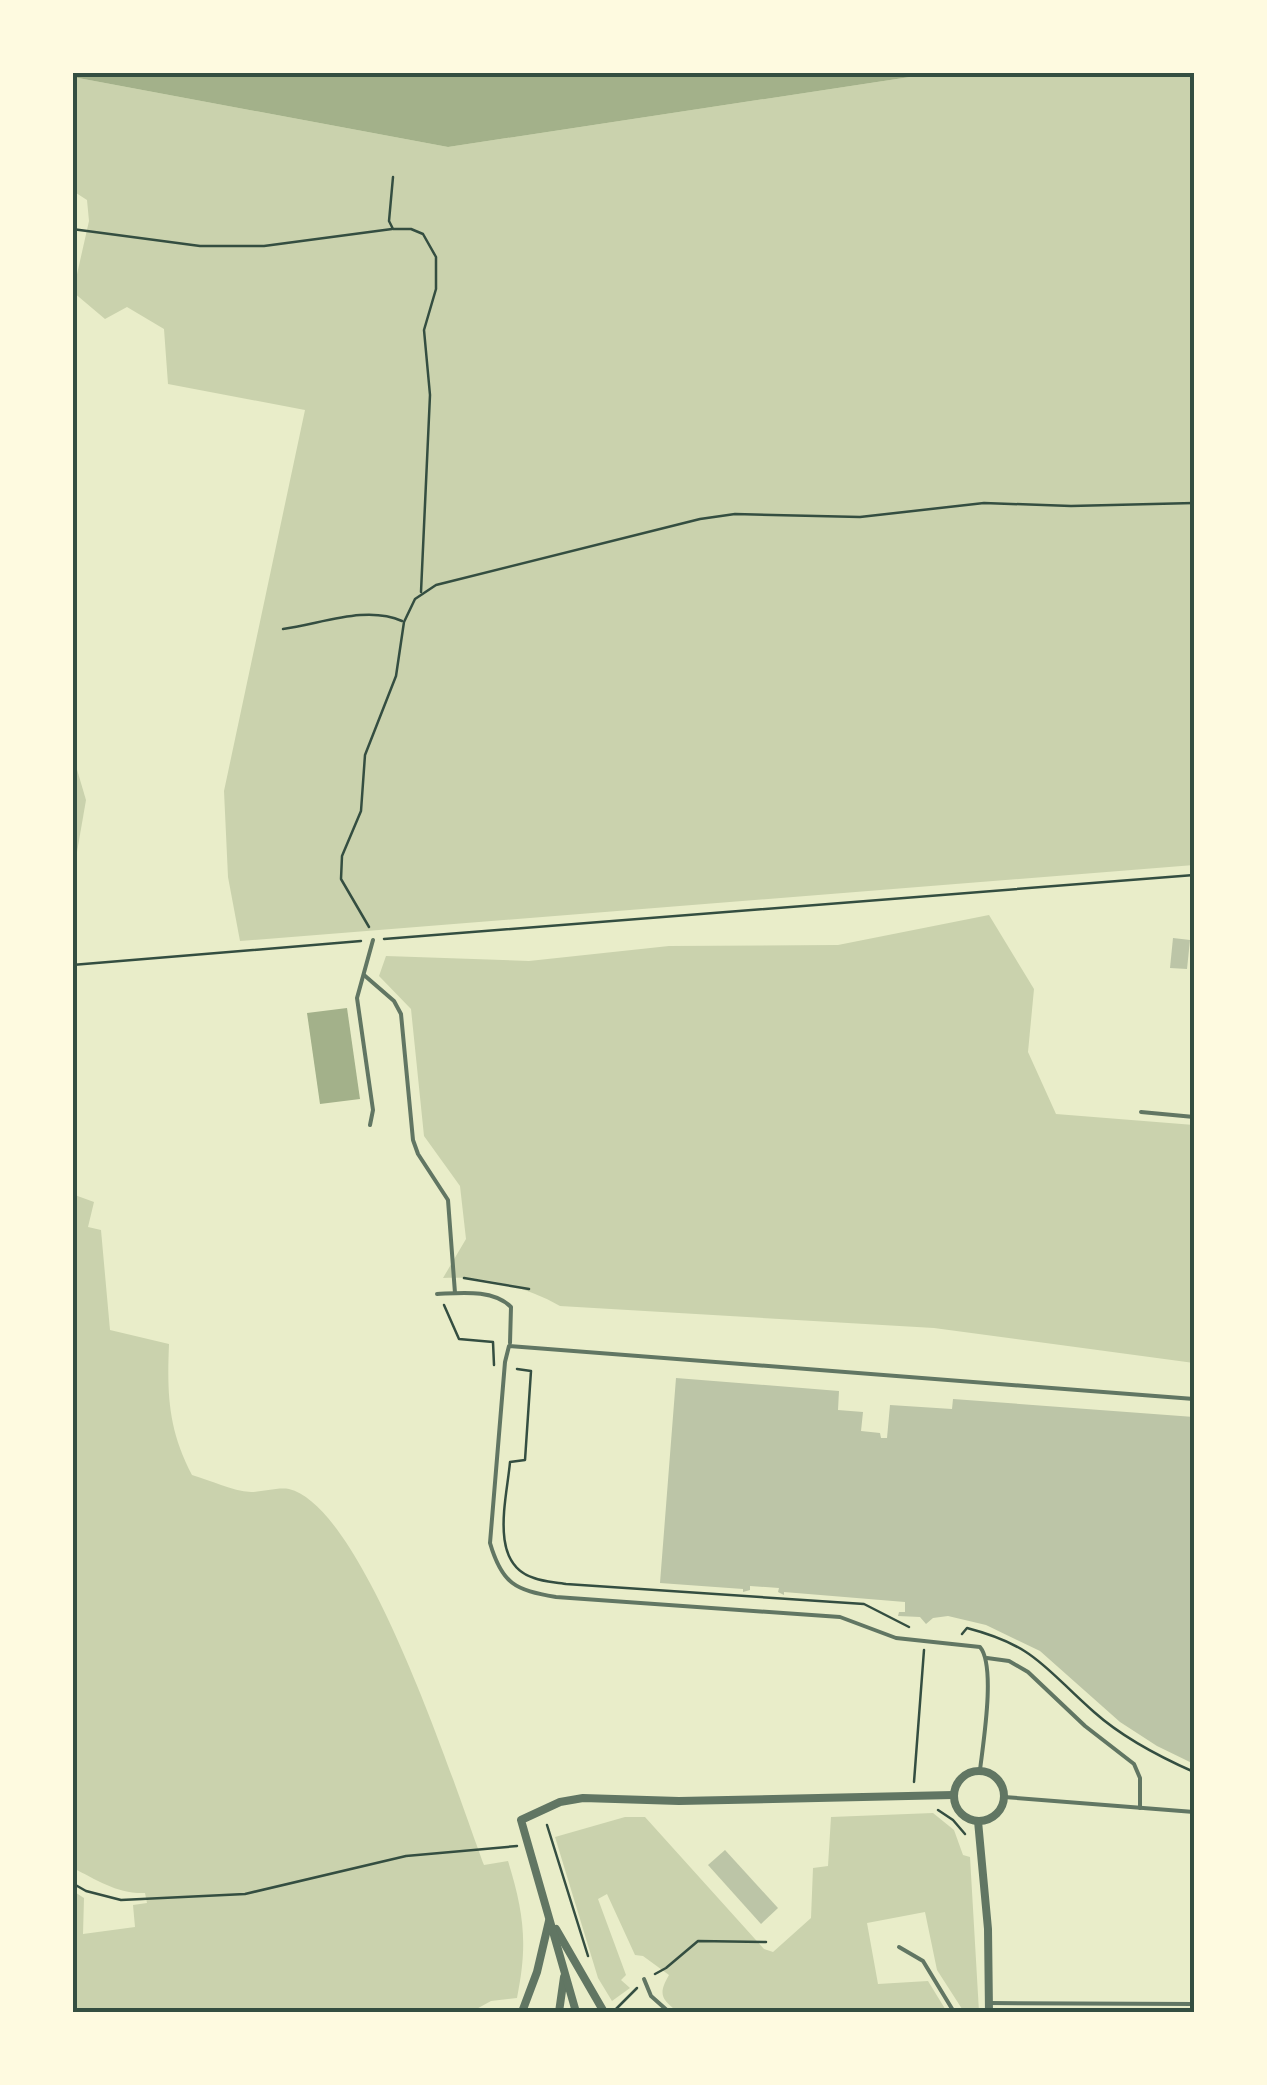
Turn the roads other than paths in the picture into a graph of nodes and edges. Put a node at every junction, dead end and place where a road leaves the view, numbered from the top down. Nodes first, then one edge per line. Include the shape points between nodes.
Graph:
1 (373, 940) road end
2 (364, 975) junction
3 (1142, 1112) dead end
4 (1194, 1117) edge
5 (370, 1125) dead end
6 (455, 1293) junction
7 (440, 1294) road end
8 (509, 1346) junction
9 (1194, 1399) edge
10 (987, 1658) junction
11 (980, 1770) junction
12 (953, 1796) junction
13 (1004, 1797) junction
14 (1140, 1808) junction
15 (1194, 1812) edge
16 (978, 1822) junction
17 (550, 1916) junction
18 (899, 1947) dead end
19 (565, 1972) junction
20 (644, 1979) road end
21 (1194, 2004) edge
22 (989, 2008) edge
23 (522, 2012) edge
24 (559, 2012) edge
25 (576, 2012) edge
26 (607, 2012) edge
27 (669, 2012) edge
28 (954, 2012) edge

1 - 2 lane
2 - 5 lane via 357,998
2 - 6 lane via 401,1014 413,1140 448,1200
3 - 4 lane
6 - 7 lane
6 - 8 lane via 506,1302 513,1320
8 - 9 lane
8 - 10 lane via 490,1543 497,1566 515,1586 556,1597 840,1617 896,1638 980,1647
10 - 11 lane
10 - 14 lane via 1028,1672 1134,1764
11 - 12 street via 959,1779
11 - 13 street via 998,1779
12 - 16 street via 958,1810
12 - 17 street via 560,1802 522,1820
13 - 14 lane
13 - 16 street via 996,1814
14 - 15 lane
16 - 22 street
17 - 19 street
17 - 23 street
17 - 26 street
18 - 28 lane via 923,1961
19 - 24 street
19 - 25 street
20 - 27 lane
21 - 22 lane

